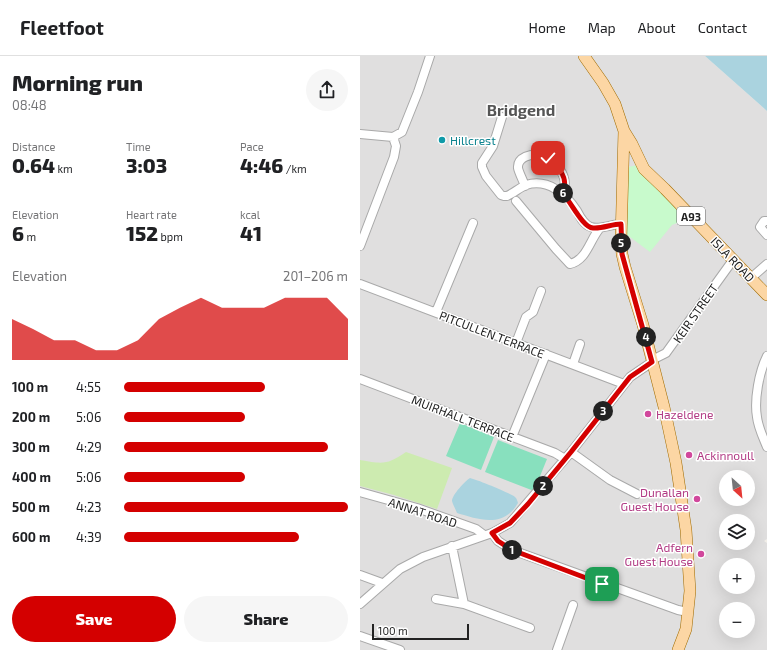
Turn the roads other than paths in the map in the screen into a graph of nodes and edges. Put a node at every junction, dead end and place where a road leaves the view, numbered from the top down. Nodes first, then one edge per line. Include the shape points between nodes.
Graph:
1 (430, 56) edge
2 (584, 56) edge
3 (502, 117) dead end
4 (624, 131) junction
5 (360, 134) edge
6 (393, 137) junction
7 (525, 186) junction
8 (562, 193) junction
9 (516, 201) dead end
10 (767, 221) edge
11 (472, 223) dead end
12 (621, 224) junction
13 (600, 228) junction
14 (767, 235) edge
15 (360, 246) edge
16 (733, 260) junction
17 (767, 264) edge
18 (751, 278) junction
19 (360, 284) edge
20 (541, 291) dead end
21 (767, 295) edge
22 (436, 312) junction
23 (516, 343) junction
24 (580, 344) dead end
25 (546, 354) junction
26 (767, 356) edge
27 (652, 362) junction
28 (573, 364) junction
29 (360, 379) edge
30 (624, 384) junction
31 (512, 437) junction
32 (767, 446) edge
33 (571, 452) junction
34 (565, 459) junction
35 (360, 492) edge
36 (637, 494) dead end
37 (488, 534) junction
38 (452, 546) junction
39 (360, 575) edge
40 (382, 583) junction
41 (436, 599) dead end
42 (360, 604) edge
43 (464, 604) junction
44 (573, 605) dead end
45 (688, 612) junction
46 (530, 628) dead end
47 (360, 636) edge
48 (400, 650) edge
49 (557, 650) edge
50 (678, 650) edge

1 - 6 street via 404,130
2 - 4 main road, A93 via 614,104
3 - 7 street via 493,146 482,167 491,183 504,196
4 - 12 main road
4 - 16 main road, ISLA ROAD / A93 via 644,169
5 - 6 street
6 - 15 street via 396,146 394,157
7 - 8 street via 542,184
7 - 8 street via 519,163 524,157 540,155 551,161 563,174 566,185
8 - 13 street via 585,224 592,228
9 - 13 street via 570,264 580,258
10 - 14 street via 760,227
11 - 22 street
12 - 13 street
12 - 27 main road via 622,254
16 - 18 main road, ISLA ROAD / A93
16 - 27 street, KEIR STREET via 666,353
17 - 18 street
18 - 21 main road, ISLA ROAD / A93
19 - 22 street, PITCULLEN TERRACE
20 - 23 street via 533,312 526,317
22 - 23 street, PITCULLEN TERRACE
23 - 25 street, PITCULLEN TERRACE
24 - 28 street
25 - 28 street, PITCULLEN TERRACE
25 - 31 street
26 - 32 street via 756,398 757,418
27 - 30 street, KEIR STREET
27 - 45 main road via 676,463 686,530 690,591
28 - 30 street, PITCULLEN TERRACE
29 - 31 street, MUIRHALL TERRACE
30 - 33 street, KEIR STREET
31 - 34 street, MUIRHALL TERRACE
33 - 34 street, KEIR STREET
33 - 36 street via 610,480
34 - 37 street, KEIR STREET via 510,523
35 - 37 street, ANNAT ROAD
37 - 38 street, KEIR STREET
37 - 45 street, ANNAT ROAD via 512,550
38 - 40 street, KEIR STREET via 405,566
38 - 43 street
39 - 40 street
40 - 42 street, KEIR STREET
41 - 43 street
43 - 46 street
44 - 49 street
45 - 50 main road via 686,629
47 - 48 street

